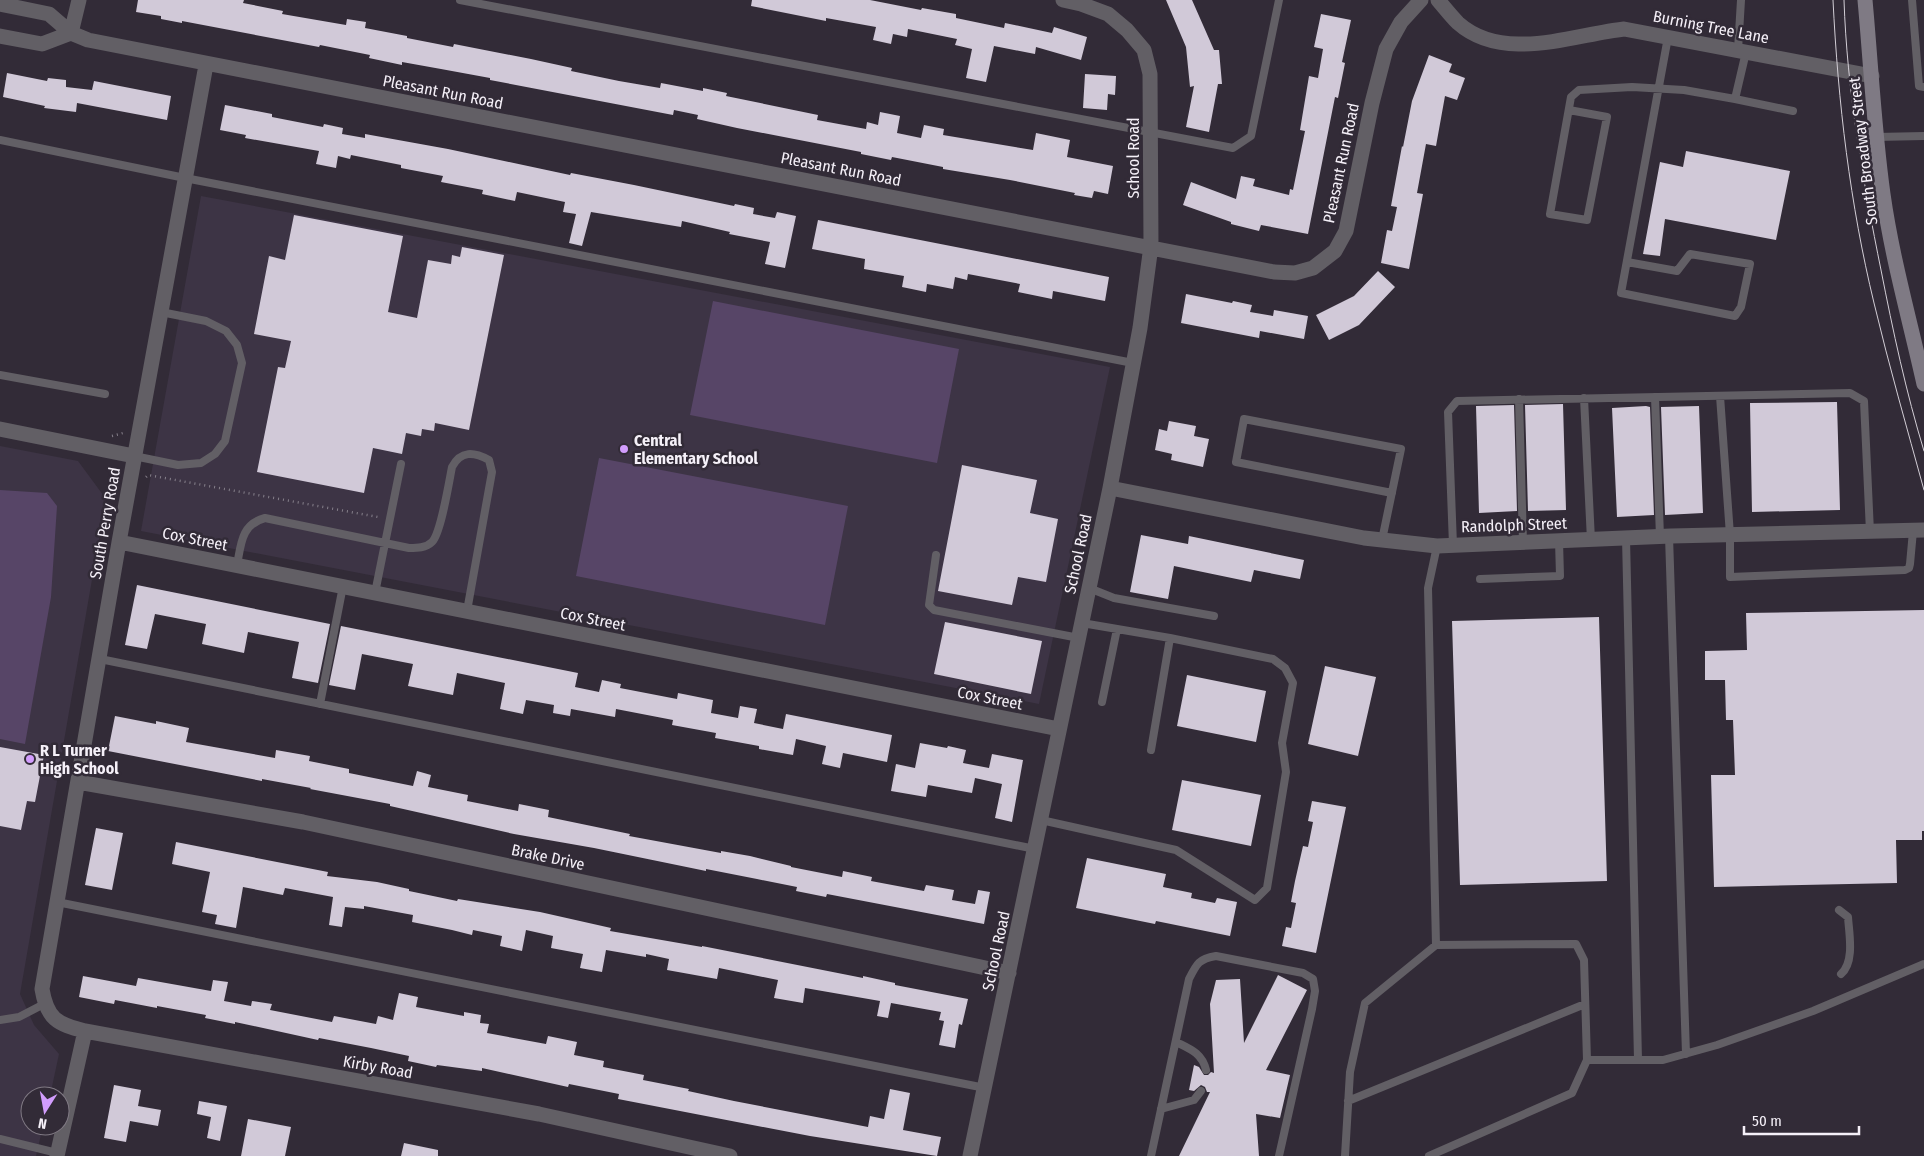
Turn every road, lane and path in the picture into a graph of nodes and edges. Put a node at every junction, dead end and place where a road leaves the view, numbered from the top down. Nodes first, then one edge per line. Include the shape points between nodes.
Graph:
1 (79, 0) edge
2 (460, 0) edge
3 (1064, 0) edge
4 (1278, 0) edge
5 (1421, 0) edge
6 (1438, 0) edge
7 (1741, 0) edge
8 (1865, 0) edge
9 (1912, 0) edge
10 (0, 4) edge
11 (71, 34) junction
12 (0, 36) edge
13 (1668, 37) junction
14 (1742, 51) junction
15 (206, 65) junction
16 (1872, 76) junction
17 (1924, 87) edge
18 (1658, 88) junction
19 (1735, 99) junction
20 (1569, 110) junction
21 (1793, 111) dead end
22 (1150, 132) junction
23 (1924, 136) edge
24 (1876, 138) junction
25 (0, 140) edge
26 (185, 178) junction
27 (1151, 246) junction
28 (1627, 262) junction
29 (161, 312) junction
30 (1133, 363) junction
31 (0, 376) edge
32 (1924, 384) edge
33 (105, 394) dead end
34 (1720, 396) junction
35 (1656, 397) junction
36 (1584, 398) junction
37 (1519, 400) junction
38 (0, 429) edge
39 (134, 456) junction
40 (401, 464) dead end
41 (145, 478) dead end
42 (1110, 488) junction
43 (1392, 493) junction
44 (390, 519) junction
45 (1919, 531) edge
46 (1870, 532) junction
47 (1730, 535) junction
48 (1665, 536) junction
49 (1626, 538) junction
50 (1382, 540) junction
51 (1591, 540) junction
52 (1559, 541) junction
53 (119, 542) junction
54 (1523, 542) junction
55 (385, 543) junction
56 (1453, 545) junction
57 (1437, 546) junction
58 (936, 555) dead end
59 (237, 565) junction
60 (1480, 579) dead end
61 (343, 586) junction
62 (1089, 588) junction
63 (375, 593) junction
64 (467, 611) junction
65 (1214, 616) dead end
66 (1117, 629) junction
67 (1080, 631) junction
68 (1170, 638) junction
69 (100, 659) junction
70 (1102, 702) dead end
71 (320, 704) junction
72 (1059, 729) junction
73 (1150, 750) dead end
74 (78, 782) junction
75 (1041, 820) junction
76 (1035, 849) junction
77 (57, 902) junction
78 (1839, 910) dead end
79 (1436, 945) junction
80 (1924, 964) edge
81 (1010, 973) junction
82 (1841, 974) dead end
83 (44, 1004) junction
84 (1585, 1004) junction
85 (0, 1020) edge
86 (85, 1031) junction
87 (1176, 1042) junction
88 (1686, 1054) junction
89 (1587, 1060) junction
90 (1638, 1060) junction
91 (1206, 1070) dead end
92 (985, 1088) junction
93 (1201, 1091) dead end
94 (1348, 1101) junction
95 (1162, 1109) junction
96 (0, 1139) edge
97 (57, 1155) edge
98 (730, 1156) edge
99 (970, 1156) edge
100 (1151, 1156) edge
101 (1279, 1156) edge
102 (1345, 1156) edge
103 (1429, 1156) edge

1 - 11 street
2 - 22 lane
3 - 22 street, School Road via 1108,14 1144,50 1150,74
4 - 22 lane via 1251,136 1233,148
5 - 27 street, Pleasant Run Road via 1401,22 1386,49 1346,232 1336,251 1313,268 1294,273 1274,272
6 - 13 street, Burning Tree Lane via 1459,24 1495,42 1551,43 1624,30
7 - 14 lane
8 - 16 street, South Broadway Street
9 - 17 lane via 1919,86
10 - 11 street, Pleasant Run Road via 49,14
11 - 12 street via 42,44
11 - 15 street, Pleasant Run Road
13 - 14 street, Burning Tree Lane
13 - 18 lane
14 - 16 street, Burning Tree Lane
14 - 19 lane
15 - 26 street, South Perry Road
15 - 27 street, Pleasant Run Road
16 - 24 street, South Broadway Street
18 - 19 lane
18 - 20 lane via 1579,90 1571,97
18 - 28 lane
19 - 21 lane
20 - 20 lane via 1550,214 1587,220 1607,117
22 - 27 street, School Road
23 - 24 lane
24 - 32 street, South Broadway Street via 1883,195
25 - 26 lane
26 - 29 street, South Perry Road
26 - 30 lane
27 - 30 street, School Road
28 - 28 lane via 1621,293 1735,316 1741,307 1750,264 1690,254 1677,271
29 - 39 street, South Perry Road
29 - 39 lane via 206,321 226,331 237,345 242,363 225,441 215,454 201,462 178,465
30 - 42 street, School Road
31 - 33 lane
34 - 35 lane
34 - 46 lane via 1850,393 1864,401
34 - 47 lane
35 - 36 lane
35 - 48 lane
36 - 37 lane
36 - 51 lane
37 - 54 lane
37 - 56 lane via 1457,401 1448,412
38 - 39 street
39 - 53 street, South Perry Road
40 - 44 lane
41 - 44 path via 148,474
42 - 50 street, Randolph Street
42 - 62 street, School Road
43 - 43 lane via 1401,449 1244,419 1236,462
43 - 50 lane
44 - 55 lane
45 - 46 street, Randolph Street
45 - 47 lane via 1909,568 1905,570 1730,577
46 - 47 street, Randolph Street
47 - 48 street, Randolph Street
48 - 49 street, Randolph Street
48 - 88 lane
49 - 51 street, Randolph Street
49 - 90 lane
50 - 57 street, Randolph Street
51 - 52 street, Randolph Street
52 - 54 street, Randolph Street
52 - 60 lane via 1560,576
53 - 59 street, Cox Street
53 - 69 street, South Perry Road
54 - 56 street, Randolph Street
55 - 59 lane via 264,518 254,521 246,530
55 - 63 lane
55 - 64 lane via 409,548 432,542 438,531 452,467 457,458 468,453 490,460 492,472
56 - 57 street, Randolph Street
57 - 79 lane via 1428,588
58 - 67 lane via 929,605 934,610
59 - 61 street, Cox Street
61 - 63 street, Cox Street
61 - 71 lane
62 - 65 lane via 1114,598
62 - 67 street, School Road
63 - 64 street, Cox Street
64 - 72 street, Cox Street
66 - 67 lane
66 - 68 lane
66 - 70 lane
67 - 72 street, School Road
68 - 73 lane
68 - 75 lane via 1273,659 1285,668 1293,683 1282,743 1286,772 1267,888 1255,900 1176,850
69 - 71 lane
69 - 74 street, South Perry Road
71 - 76 lane
72 - 75 street, School Road
74 - 77 street, South Perry Road
74 - 81 street, Brake Drive via 303,822
75 - 76 street, School Road
76 - 81 street, School Road
77 - 83 street, South Perry Road via 42,988
77 - 92 lane
78 - 82 lane via 1848,916 1850,952 1846,970
79 - 84 lane via 1576,944 1584,960
79 - 94 lane via 1365,1003 1350,1072
80 - 88 lane via 1813,1011
81 - 92 street, School Road
83 - 85 lane via 19,1017
83 - 86 street, Kirby Road via 62,1025
84 - 89 lane
84 - 94 lane
86 - 97 street
86 - 98 street, Kirby Road via 540,1114
87 - 91 lane via 1197,1053
87 - 95 lane
87 - 101 lane via 1189,979 1204,958 1216,956 1303,972 1313,979 1312,1009
88 - 90 lane via 1664,1060
89 - 90 lane
89 - 103 lane via 1572,1093
92 - 99 street, School Road
93 - 95 lane via 1194,1100
94 - 102 lane
95 - 100 lane
96 - 97 lane

